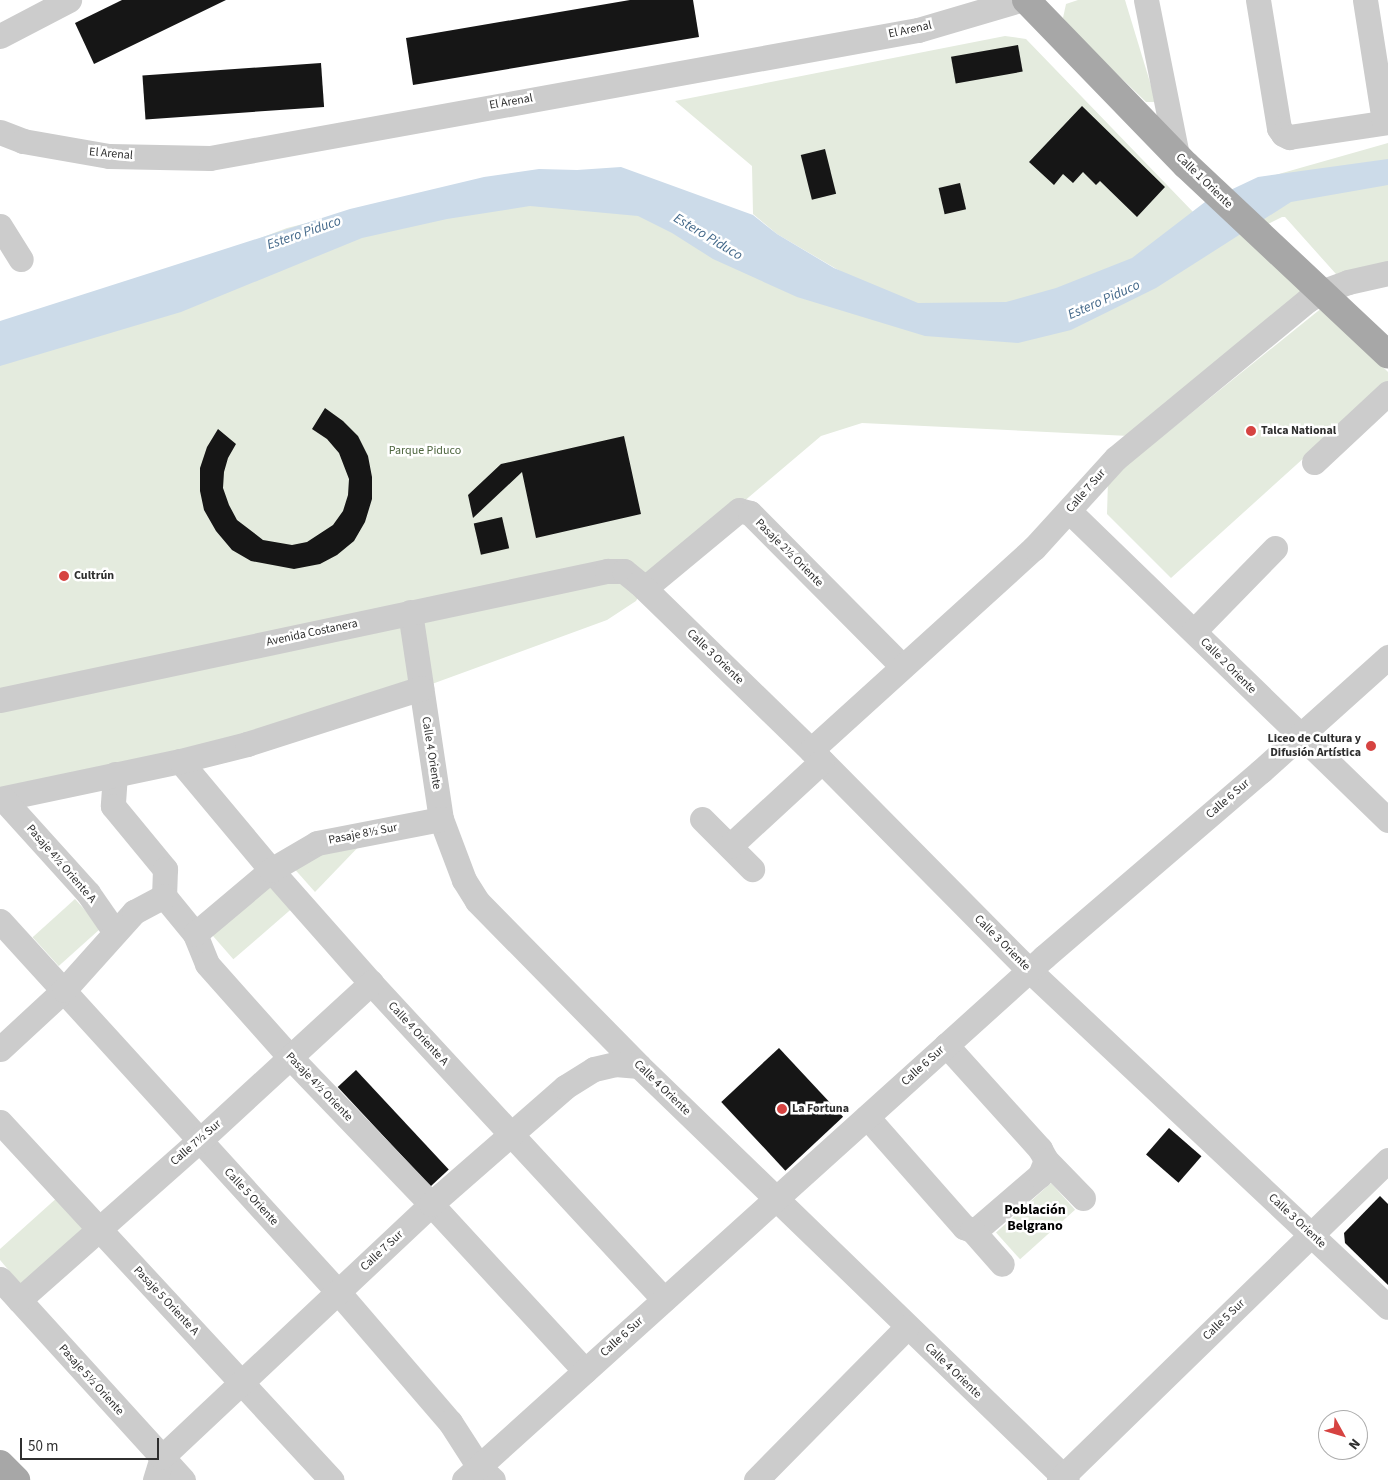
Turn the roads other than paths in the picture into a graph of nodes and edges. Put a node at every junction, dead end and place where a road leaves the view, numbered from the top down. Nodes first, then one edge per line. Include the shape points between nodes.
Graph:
1 (69, 0) edge
2 (1020, 0) edge
3 (1026, 0) edge
4 (1146, 0) edge
5 (1258, 0) edge
6 (1365, 0) edge
7 (0, 36) edge
8 (1386, 122) edge
9 (0, 132) edge
10 (1176, 155) junction
11 (0, 226) edge
12 (21, 259) dead end
13 (1388, 273) edge
14 (1321, 292) junction
15 (1388, 355) edge
16 (1388, 393) edge
17 (1314, 462) dead end
18 (1069, 511) junction
19 (1275, 548) dead end
20 (624, 571) joint
21 (645, 588) junction
22 (410, 612) junction
23 (1194, 631) junction
24 (1388, 658) edge
25 (902, 666) junction
26 (421, 688) junction
27 (0, 700) edge
28 (1299, 736) junction
29 (816, 756) junction
30 (180, 761) junction
31 (115, 774) junction
32 (2, 799) edge
33 (441, 819) junction
34 (702, 819) dead end
35 (1388, 820) edge
36 (730, 846) junction
37 (752, 869) dead end
38 (271, 870) junction
39 (164, 896) junction
40 (0, 921) edge
41 (114, 932) junction
42 (194, 934) junction
43 (1029, 970) junction
44 (371, 983) junction
45 (64, 990) junction
46 (946, 1045) junction
47 (0, 1049) edge
48 (290, 1057) junction
49 (639, 1066) junction
50 (867, 1117) junction
51 (0, 1122) edge
52 (511, 1134) junction
53 (199, 1141) junction
54 (1046, 1160) junction
55 (1388, 1160) edge
56 (776, 1198) junction
57 (1083, 1198) dead end
58 (431, 1204) junction
59 (99, 1228) junction
60 (972, 1230) junction
61 (1312, 1235) junction
62 (1002, 1264) dead end
63 (0, 1279) edge
64 (338, 1292) junction
65 (664, 1299) junction
66 (19, 1300) junction
67 (1388, 1307) edge
68 (907, 1327) junction
69 (585, 1371) junction
70 (241, 1382) junction
71 (0, 1464) edge
72 (158, 1468) edge
73 (478, 1476) edge
74 (1063, 1479) edge
75 (16, 1480) edge
76 (183, 1480) edge
77 (332, 1480) edge
78 (756, 1480) edge

1 - 7 street
2 - 9 street, El Arenal via 918,30 210,158 108,156 23,141
3 - 10 main road, Calle 1 Oriente
4 - 10 street
5 - 8 street via 1279,128 1283,134 1289,137
6 - 8 street
10 - 14 main road, Calle 1 Oriente
11 - 12 street
13 - 14 street, Calle 7 Sur
14 - 15 main road, Calle 1 Oriente
14 - 18 street, Calle 7 Sur via 1116,458
16 - 17 street
18 - 23 street, Calle 2 Oriente
18 - 25 street, Calle 7 Sur via 1034,548
19 - 23 street
20 - 21 street, Calle 3 Oriente
20 - 22 street, Avenida Costanera via 607,571
21 - 25 street, Pasaje 2½ Oriente via 739,510 750,513
21 - 29 street, Calle 3 Oriente
22 - 26 street, Calle 4 Oriente
22 - 27 street, Avenida Costanera
23 - 28 street, Calle 2 Oriente
24 - 28 street, Calle 6 Sur
25 - 29 street, Calle 7 Sur
26 - 30 street via 247,744
26 - 33 street, Calle 4 Oriente
28 - 35 street, Calle 2 Oriente
28 - 43 street, Calle 6 Sur
29 - 36 street, Calle 7 Sur
29 - 43 street, Calle 3 Oriente
30 - 31 street
30 - 38 street, Calle 4 Oriente A
31 - 32 street
31 - 39 street via 113,806 165,869
32 - 41 street, Pasaje 4½ Oriente A via 88,893
33 - 38 street, Pasaje 8½ Sur via 317,843
33 - 49 street, Calle 4 Oriente via 464,880 477,901
34 - 36 street
36 - 37 street
38 - 42 street, Pasaje 8½ Sur
38 - 44 street, Calle 4 Oriente A
39 - 41 street via 134,912
39 - 42 street, Pasaje 4½ Oriente
40 - 45 street, Calle 5 Oriente
41 - 45 street
42 - 48 street, Pasaje 4½ Oriente via 207,964
43 - 46 street, Calle 6 Sur
43 - 61 street, Calle 3 Oriente
44 - 48 street, Calle 7½ Sur
44 - 52 street, Calle 4 Oriente A
45 - 47 street
45 - 53 street, Calle 5 Oriente
46 - 50 street, Calle 6 Sur
46 - 54 street via 1040,1149
48 - 53 street, Calle 7½ Sur
48 - 58 street, Pasaje 4½ Oriente
49 - 52 street, Calle 7 Sur via 615,1064 594,1069 565,1087
49 - 56 street, Calle 4 Oriente
50 - 56 street, Calle 6 Sur
50 - 60 street via 964,1227
51 - 59 street, Pasaje 5 Oriente A
52 - 58 street, Calle 7 Sur
52 - 65 street, Calle 4 Oriente A
53 - 59 street, Calle 7½ Sur
53 - 64 street, Calle 5 Oriente
54 - 57 street
54 - 60 street via 1040,1176
55 - 61 street, Calle 5 Sur
56 - 65 street, Calle 6 Sur
56 - 68 street, Calle 4 Oriente
58 - 64 street, Calle 7 Sur
58 - 69 street, Pasaje 4½ Oriente
59 - 66 street, Calle 7½ Sur
59 - 70 street, Pasaje 5 Oriente A
60 - 62 street
61 - 67 street, Calle 3 Oriente
61 - 74 street, Calle 5 Sur
63 - 66 street, Pasaje 5½ Oriente
64 - 70 street, Calle 7 Sur
64 - 73 street, Calle 5 Oriente via 450,1422
65 - 69 street, Calle 6 Sur
66 - 72 street, Pasaje 5½ Oriente
68 - 74 street, Calle 4 Oriente
68 - 78 street
69 - 73 street, Calle 6 Sur
70 - 72 street, Calle 7 Sur
70 - 77 street, Pasaje 5 Oriente A
71 - 75 main road
72 - 76 street, Pasaje 5½ Oriente

